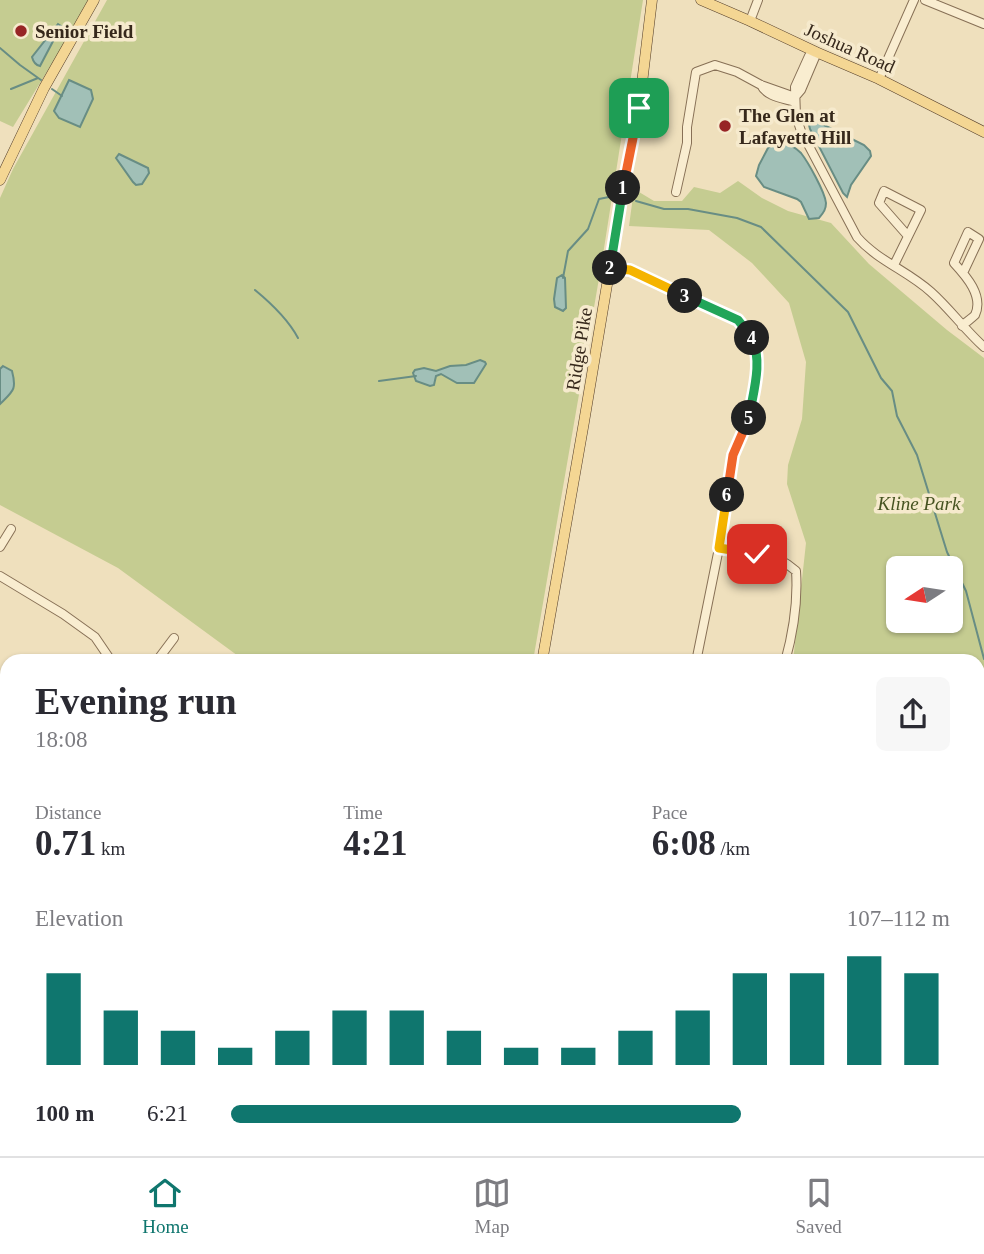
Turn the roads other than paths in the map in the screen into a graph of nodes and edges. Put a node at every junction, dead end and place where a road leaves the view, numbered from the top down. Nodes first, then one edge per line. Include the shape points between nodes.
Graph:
1 (94, 0) edge
2 (652, 0) edge
3 (661, 0) edge
4 (701, 0) edge
5 (758, 0) edge
6 (915, 0) edge
7 (925, 0) edge
8 (651, 11) junction
9 (750, 21) junction
10 (984, 24) edge
11 (816, 52) junction
12 (879, 79) junction
13 (795, 99) junction
14 (984, 132) edge
15 (0, 180) edge
16 (676, 192) dead end
17 (908, 236) junction
18 (894, 265) junction
19 (610, 268) junction
20 (963, 273) dead end
21 (962, 326) junction
22 (984, 347) edge
23 (11, 529) dead end
24 (0, 547) edge
25 (719, 548) junction
26 (0, 576) edge
27 (174, 638) dead end
28 (107, 654) edge
29 (162, 654) edge
30 (542, 654) edge
31 (698, 654) edge
32 (787, 654) edge

1 - 15 main road via 44,88
2 - 8 main road, Ridge Pike
3 - 8 main road
4 - 9 main road, Joshua Road
5 - 9 street
6 - 12 street
7 - 10 street
8 - 19 main road, Ridge Pike
9 - 11 main road, Joshua Road
11 - 12 main road, Joshua Road
11 - 13 street via 809,56 795,87
12 - 14 main road, Joshua Road
13 - 16 street via 715,65 696,72
13 - 18 street via 801,131 857,237
17 - 17 street via 921,210 884,191 879,203
17 - 18 street
18 - 21 street via 931,292
19 - 25 street via 630,270 738,320 753,340 758,362 749,421 733,455
19 - 30 main road, Ridge Pike
20 - 21 street via 979,294 980,303
21 - 22 street
23 - 24 street
25 - 31 street
25 - 32 street via 775,557 796,571
26 - 28 street via 95,636
27 - 29 street

